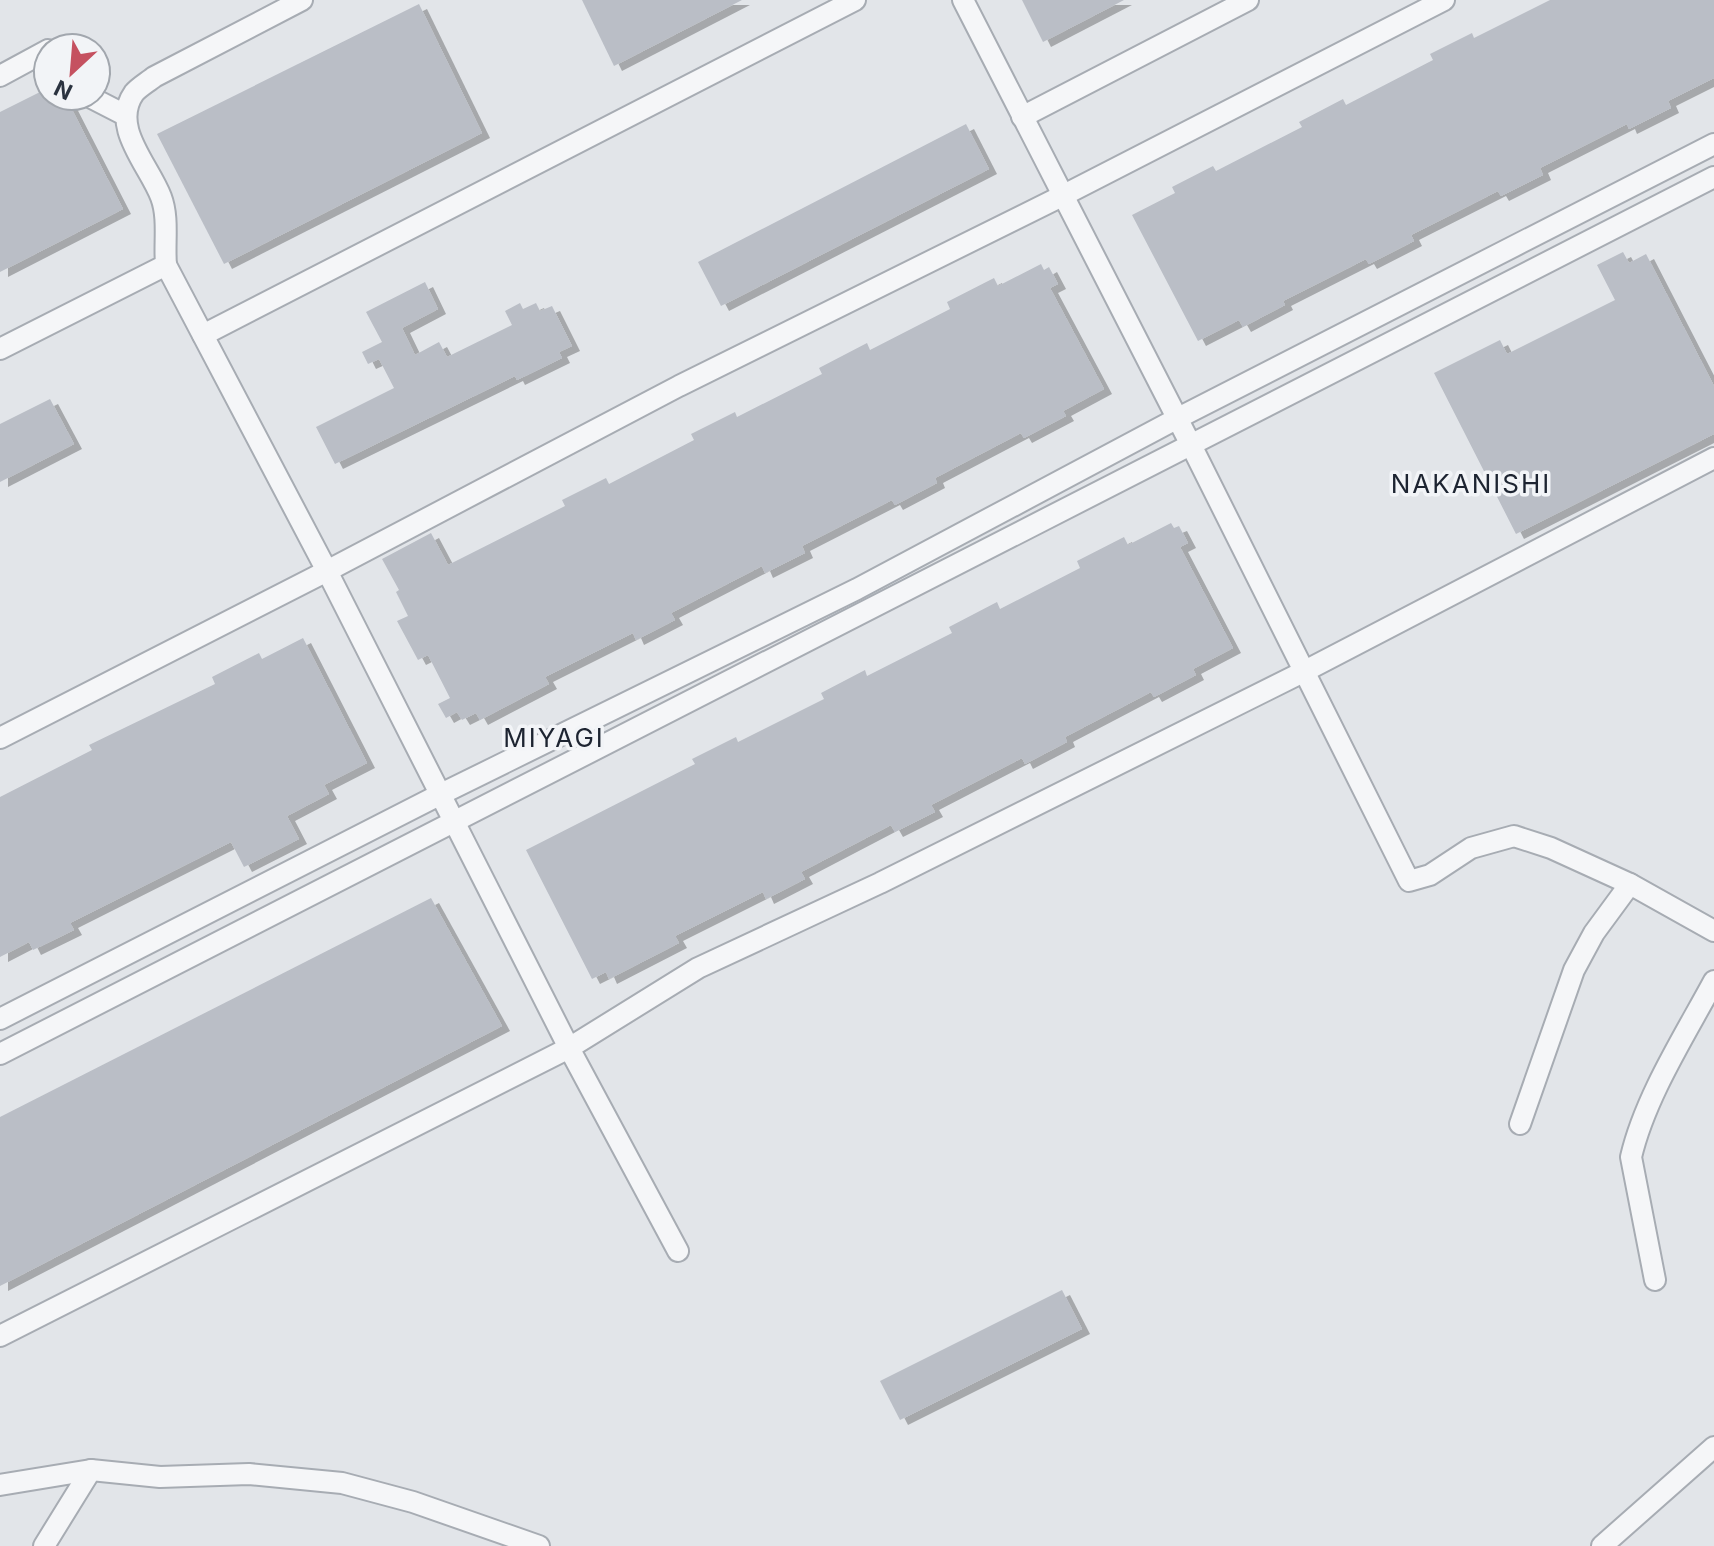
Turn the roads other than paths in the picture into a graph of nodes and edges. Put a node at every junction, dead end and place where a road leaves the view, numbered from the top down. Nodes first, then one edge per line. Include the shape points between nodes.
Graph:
1 (302, 0) edge
2 (855, 0) edge
3 (963, 0) edge
4 (1248, 0) edge
5 (1444, 0) edge
6 (32, 59) edge
7 (0, 76) edge
8 (112, 108) edge
9 (125, 115) junction
10 (1022, 117) junction
11 (1714, 144) edge
12 (1714, 177) edge
13 (1062, 196) junction
14 (166, 265) junction
15 (203, 335) junction
16 (0, 349) edge
17 (1178, 418) junction
18 (1192, 447) junction
19 (1714, 458) edge
20 (327, 571) junction
21 (1305, 671) junction
22 (0, 738) edge
23 (439, 795) junction
24 (453, 822) junction
25 (1630, 884) junction
26 (1714, 931) edge
27 (1714, 981) edge
28 (0, 1019) edge
29 (569, 1048) junction
30 (0, 1054) edge
31 (1520, 1124) dead end
32 (678, 1251) dead end
33 (1655, 1280) dead end
34 (0, 1336) edge
35 (1714, 1447) edge
36 (91, 1470) junction
37 (0, 1485) edge
38 (44, 1546) edge
39 (539, 1546) edge
40 (1602, 1546) edge

1 - 9 lane via 154,77 134,93
2 - 15 lane
3 - 10 lane
4 - 10 lane
5 - 13 lane
6 - 7 lane
8 - 9 lane
9 - 14 lane via 129,136 161,197
10 - 13 lane
11 - 17 lane
12 - 18 lane
13 - 17 lane
13 - 20 lane via 679,386
14 - 15 lane
14 - 16 lane
15 - 20 lane
17 - 18 lane
17 - 23 lane via 857,589
18 - 21 lane
18 - 24 lane
19 - 21 lane
20 - 22 lane
20 - 23 lane
21 - 25 lane via 1409,881 1430,875 1471,848 1514,836
21 - 29 lane via 698,968
23 - 24 lane
23 - 28 lane
24 - 29 lane
24 - 30 lane
25 - 26 lane
25 - 31 lane via 1574,970
27 - 33 lane via 1664,1076 1631,1157
29 - 32 lane
29 - 34 lane
35 - 40 lane
36 - 37 lane
36 - 38 lane
36 - 39 lane via 160,1477 249,1474 342,1483

